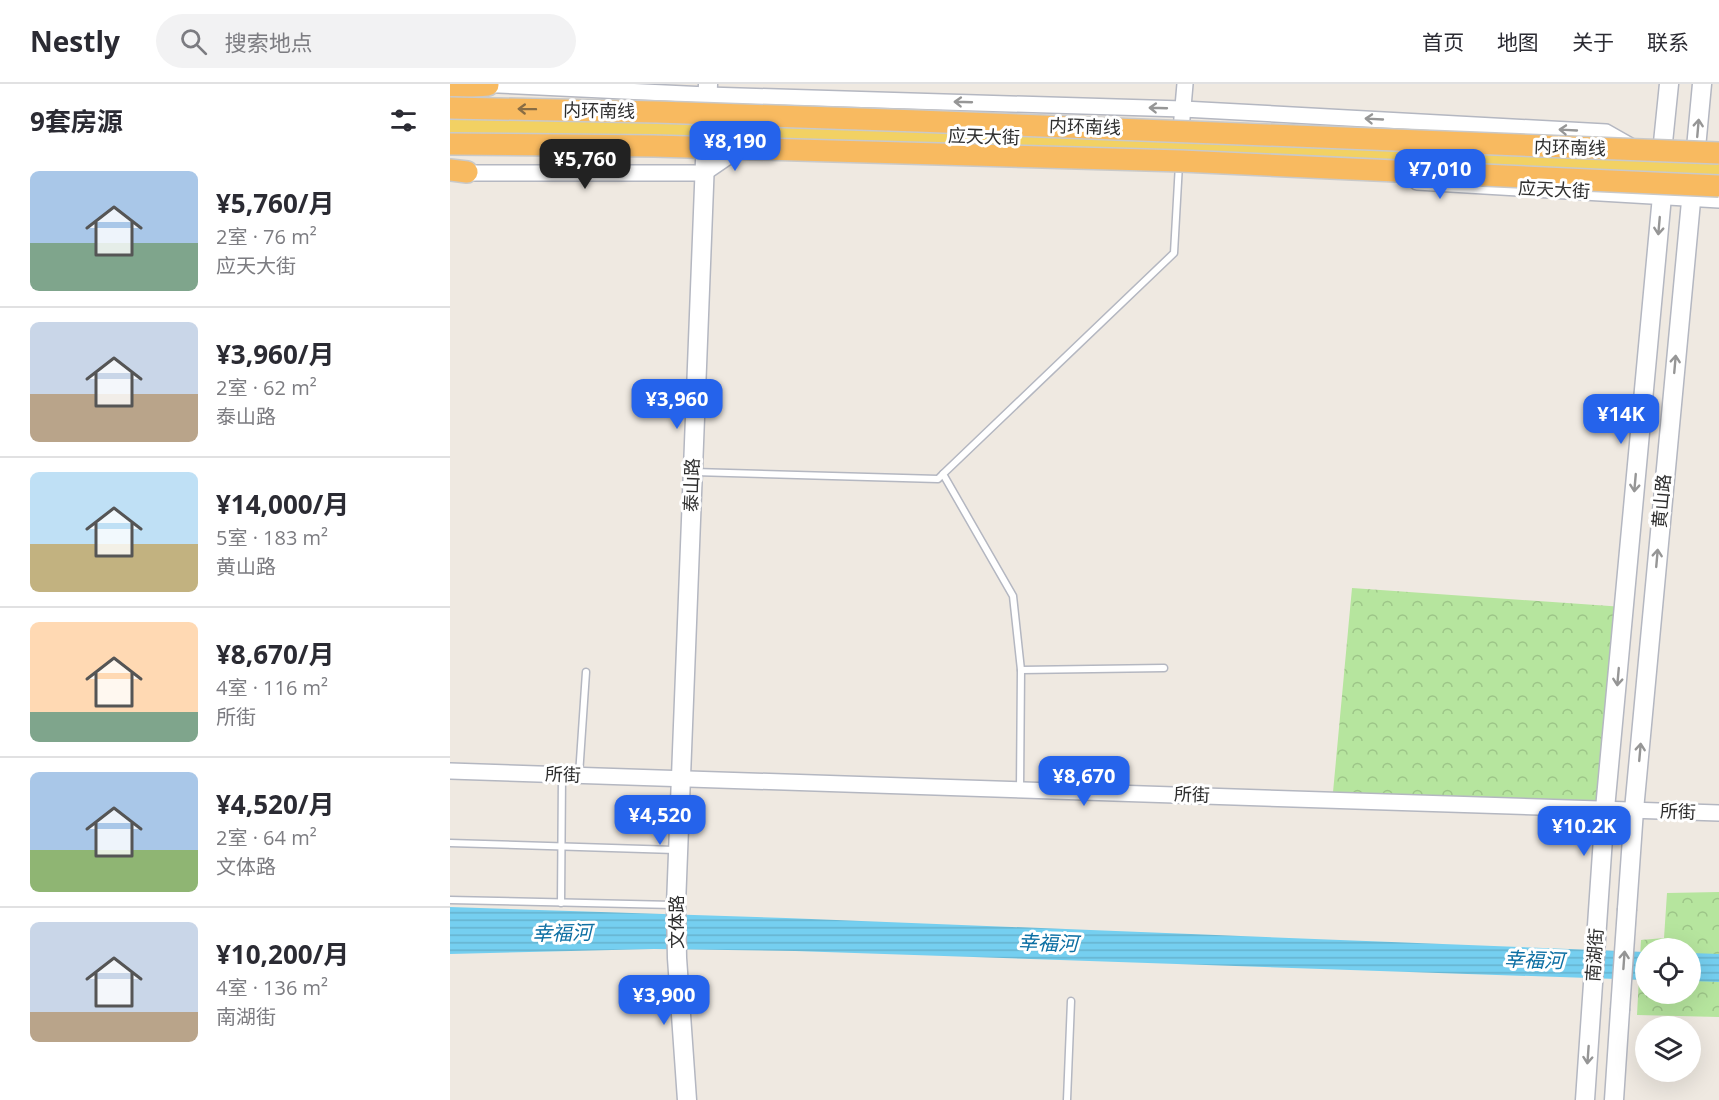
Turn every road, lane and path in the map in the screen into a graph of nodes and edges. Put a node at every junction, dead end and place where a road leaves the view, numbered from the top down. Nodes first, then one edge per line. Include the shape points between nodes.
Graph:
1 (1185, 84) edge
2 (1669, 84) edge
3 (1702, 84) edge
4 (483, 85) edge
5 (450, 88) edge
6 (708, 90) edge
7 (450, 108) edge
8 (1183, 109) junction
9 (450, 124) edge
10 (705, 135) junction
11 (450, 138) edge
12 (747, 143) junction
13 (450, 144) edge
14 (1179, 148) junction
15 (1719, 153) edge
16 (1719, 158) edge
17 (1719, 165) edge
18 (1661, 169) junction
19 (1694, 170) junction
20 (456, 172) edge
21 (704, 173) junction
22 (1719, 177) edge
23 (1719, 186) edge
24 (1662, 196) junction
25 (1690, 199) junction
26 (1719, 200) edge
27 (693, 472) junction
28 (943, 474) junction
29 (1164, 668) dead end
30 (1022, 670) junction
31 (586, 672) dead end
32 (450, 771) edge
33 (562, 775) junction
34 (579, 775) junction
35 (681, 779) junction
36 (1020, 789) junction
37 (1605, 809) junction
38 (1634, 810) junction
39 (1719, 813) edge
40 (450, 843) edge
41 (562, 846) junction
42 (678, 850) junction
43 (450, 900) edge
44 (561, 903) junction
45 (677, 909) junction
46 (1071, 1001) dead end
47 (687, 1100) edge
48 (1066, 1100) edge
49 (1585, 1100) edge
50 (1614, 1100) edge

1 - 8 street
2 - 18 main road, 黄山路
19 -> 3 main road, 黄山路
4 - 5 highway
4 - 6 street, 应天大街
8 -> 6 street, 应天大街
6 - 10 main road, 泰山路
15 -> 7 highway, 内环南线, bridge via 906,120
8 - 14 street
18 -> 8 street, 应天大街 via 1606,132
9 - 10 main road, 应天大街
10 - 11 main road, 应天大街
10 - 12 main road, 应天大街
10 - 14 main road, 应天大街
10 - 21 main road, 泰山路
12 - 14 main road, 应天大街
12 - 21 street
13 - 23 highway, 内环南线, bridge via 1181,161
14 - 18 main road, 应天大街
14 - 24 street, 应天大街 via 1202,170
14 - 28 lane via 1174,254
16 - 19 street, 应天大街
17 - 19 main road, 应天大街
18 - 19 main road, 应天大街
18 - 24 main road, 黄山路
19 - 22 main road, 应天大街
19 - 25 main road, 黄山路
20 - 21 street
21 - 27 main road, 泰山路
24 - 25 street, 应天大街
24 -> 37 main road, 黄山路
25 - 26 street, 应天大街
38 -> 25 main road, 黄山路
27 - 28 lane via 938,479
27 - 35 main road, 泰山路
28 - 30 lane via 1013,596
29 - 30 lane
30 - 36 lane
31 - 34 lane
32 - 33 street, 所街
33 - 34 street, 所街
33 - 41 lane
34 - 35 street, 所街
35 - 36 street, 所街
35 - 42 main road, 文体路
36 - 37 street, 所街
37 - 38 street, 所街
37 -> 49 main road, 南湖街
38 - 39 street, 所街
50 -> 38 main road, 南湖街, bridge
40 - 41 lane
41 - 42 lane
41 - 44 lane
42 - 45 main road, 文体路
43 - 44 lane
44 - 45 lane
45 - 47 main road, 文体路
46 - 48 lane

